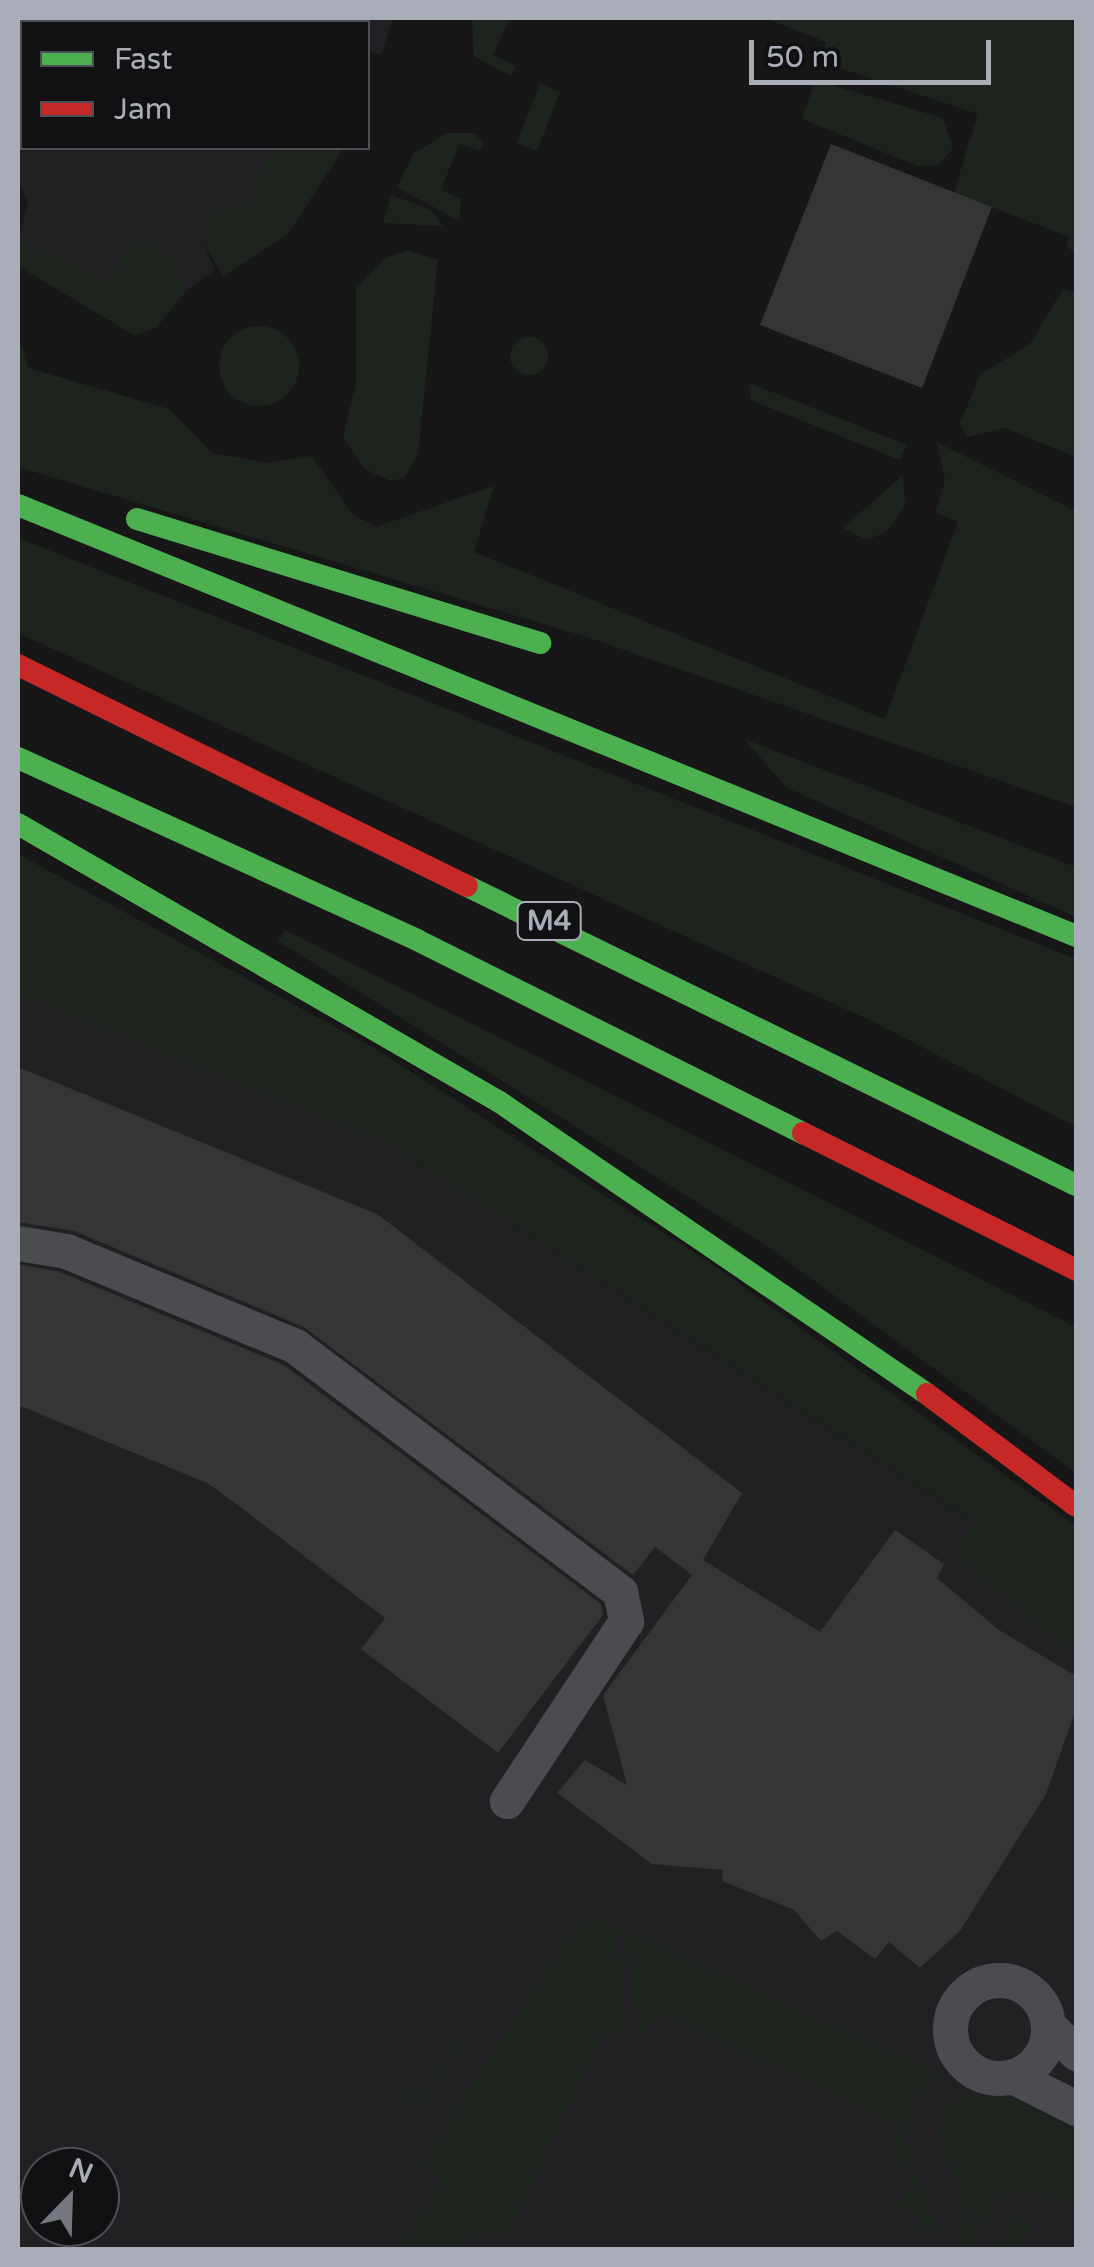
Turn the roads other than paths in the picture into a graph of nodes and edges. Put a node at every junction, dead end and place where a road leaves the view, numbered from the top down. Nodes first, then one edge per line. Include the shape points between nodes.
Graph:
1 (18, 488) edge
2 (18, 505) edge
3 (540, 643) dead end
4 (18, 666) edge
5 (18, 758) edge
6 (18, 824) edge
7 (1076, 936) edge
8 (1076, 1186) edge
9 (18, 1243) edge
10 (1076, 1270) edge
11 (1076, 1506) edge
12 (507, 1801) dead end
13 (1048, 2025) junction
14 (1076, 2053) edge
15 (1012, 2076) junction
16 (1076, 2108) edge

1 - 3 highway
2 - 7 highway
4 - 8 highway, M4
5 - 10 highway, M4 via 417,940
6 - 11 highway via 261,958 545,1132 847,1334
9 - 12 street via 66,1251 295,1346 620,1592 626,1621
13 - 14 street
13 - 15 street via 1039,2057
13 - 15 street via 1037,1998 1015,1982 989,1980 957,2002 950,2026 960,2060 987,2076
15 - 16 street

